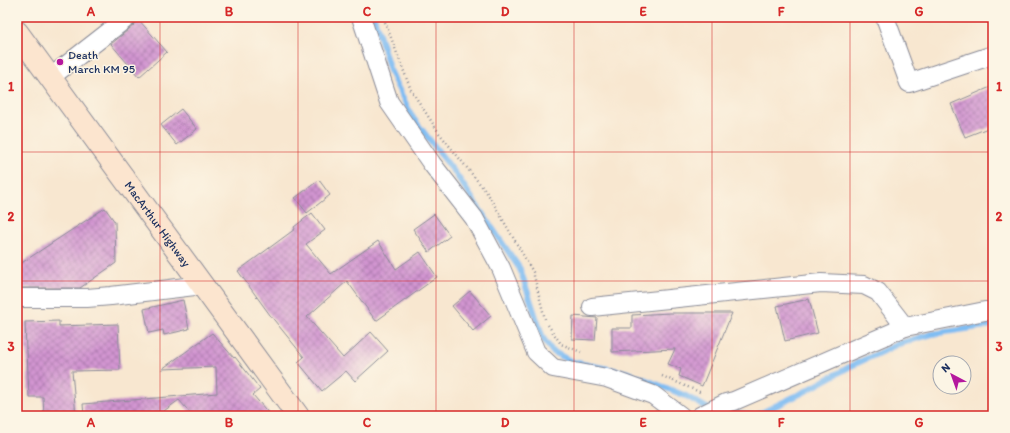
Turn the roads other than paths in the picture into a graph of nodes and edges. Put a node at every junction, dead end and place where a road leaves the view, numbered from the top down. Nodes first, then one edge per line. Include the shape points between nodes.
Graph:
1 (128, 17) edge
2 (361, 17) edge
3 (885, 17) edge
4 (17, 32) edge
5 (993, 55) edge
6 (51, 77) junction
7 (203, 285) junction
8 (17, 298) edge
9 (592, 307) dead end
10 (993, 311) edge
11 (905, 327) junction
12 (298, 416) edge
13 (681, 416) edge
14 (700, 416) edge

1 - 6 street
2 - 13 street via 389,102 474,218 501,268 536,352 553,368 607,378 653,395
3 - 5 street via 910,83
4 - 6 main road, MacArthur Highway
6 - 7 main road, MacArthur Highway
7 - 8 street via 86,298
7 - 12 main road, MacArthur Highway
9 - 11 street via 821,283 864,286 878,292
10 - 11 street
11 - 14 street

